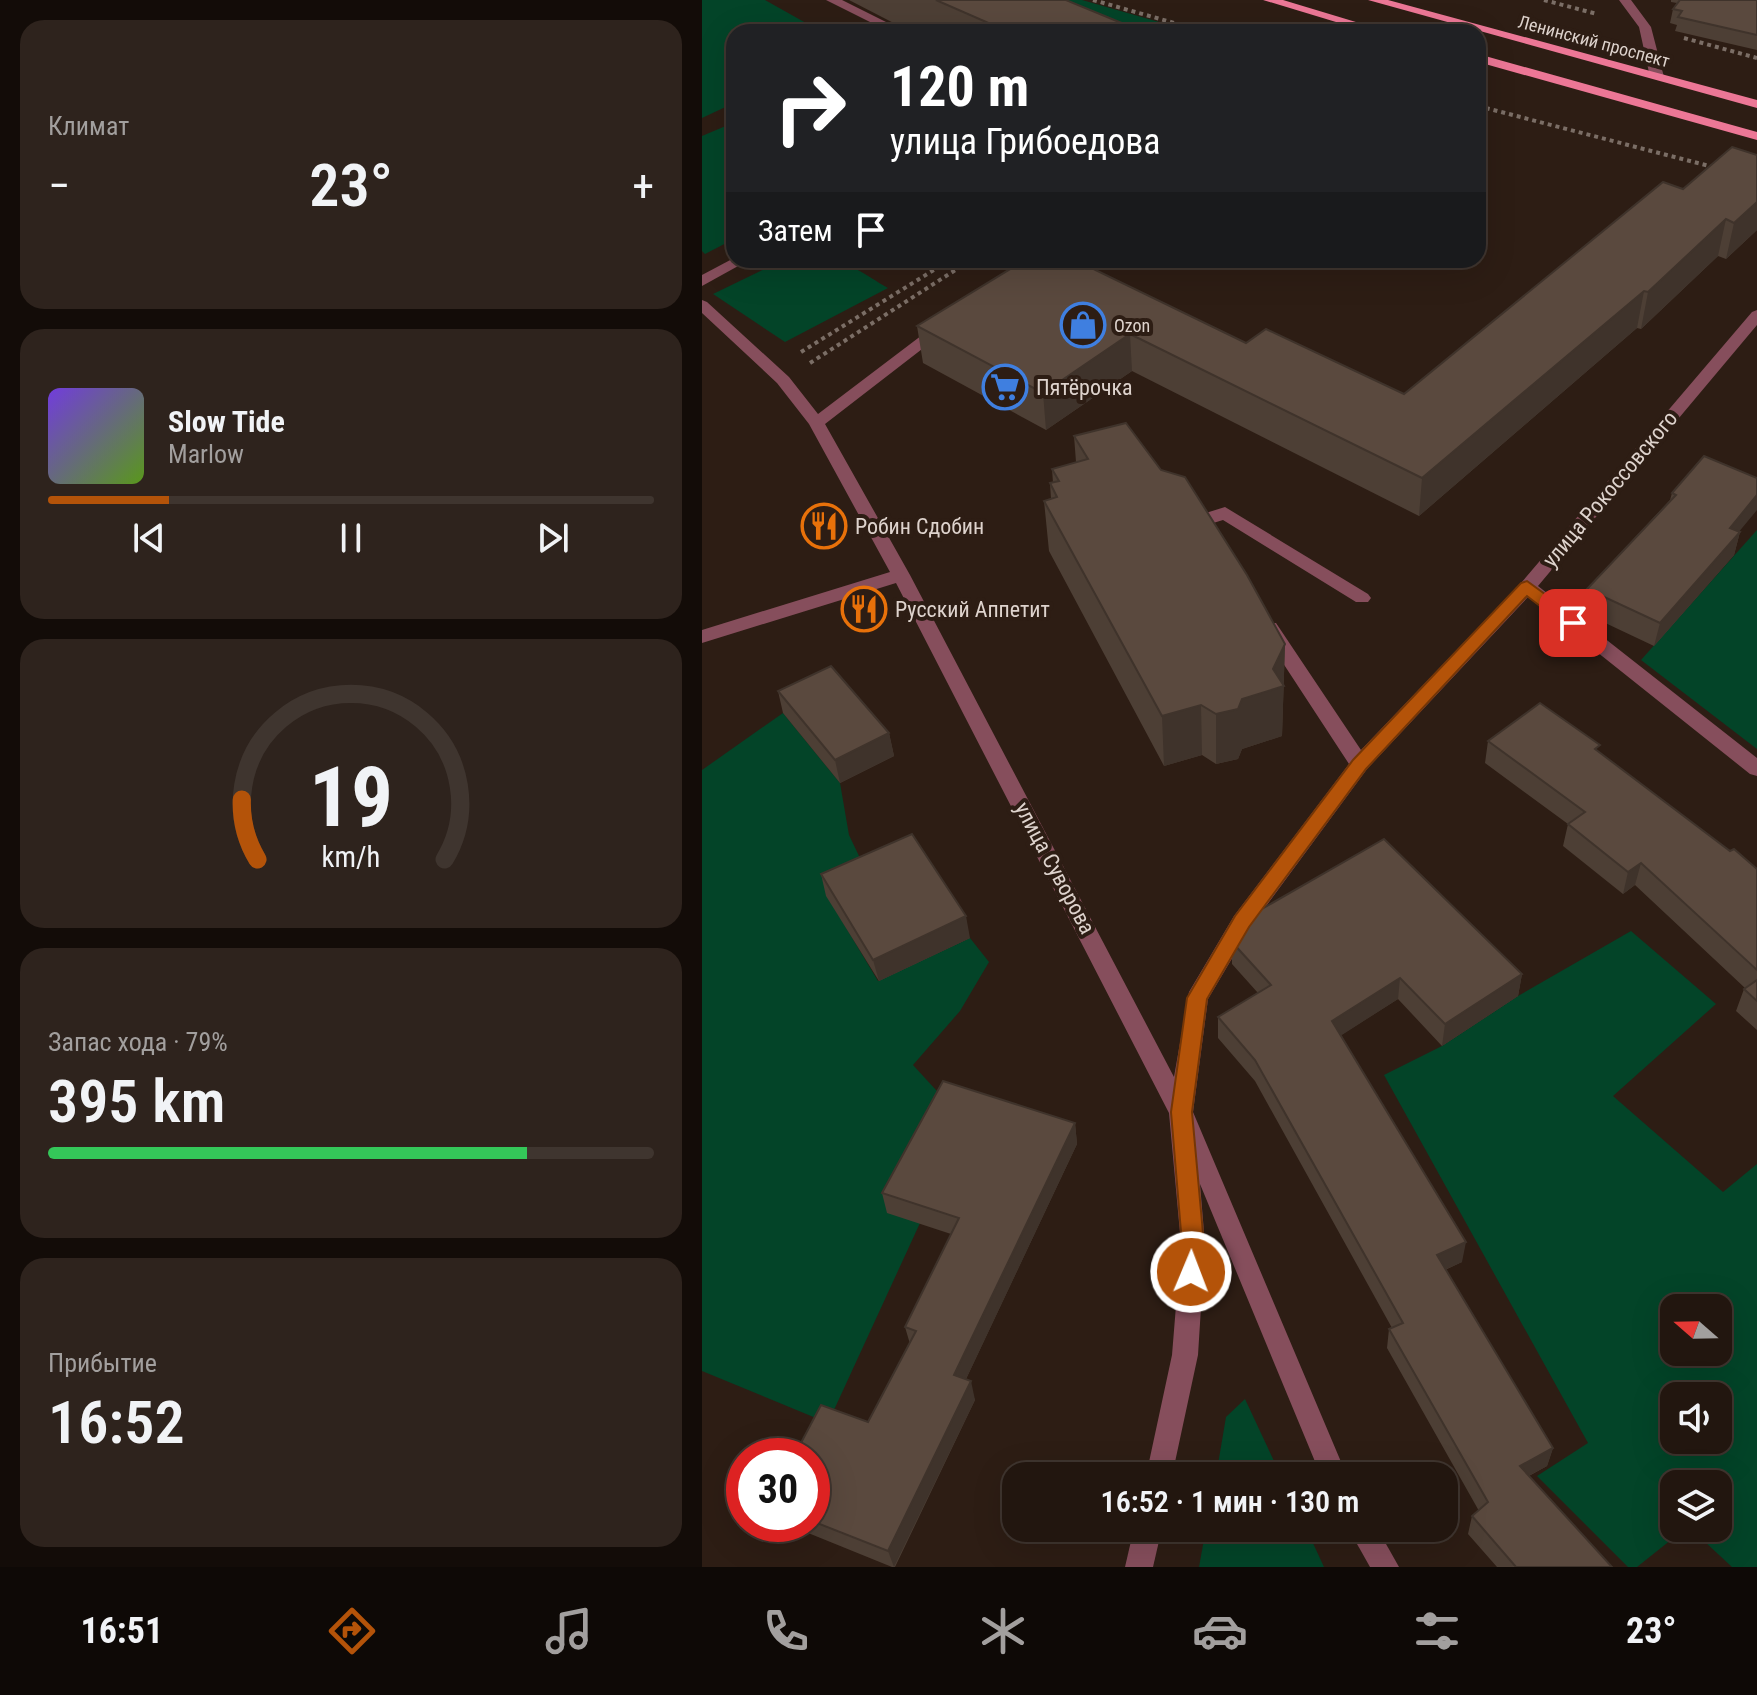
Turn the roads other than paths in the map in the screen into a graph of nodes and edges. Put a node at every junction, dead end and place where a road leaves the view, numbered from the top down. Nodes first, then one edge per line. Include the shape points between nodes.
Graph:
1 (832, 0) edge
2 (1269, 0) edge
3 (1374, 0) edge
4 (1625, 0) edge
5 (1645, 0) edge
6 (883, 24) edge
7 (1354, 24) edge
8 (1462, 24) edge
9 (1645, 27) junction
10 (1486, 30) edge
11 (1486, 60) edge
12 (1657, 77) junction
13 (1757, 104) edge
14 (1757, 136) edge
15 (727, 268) edge
16 (702, 281) edge
17 (702, 305) edge
18 (960, 315) edge
19 (1757, 315) edge
20 (816, 423) junction
21 (1216, 547) edge
22 (901, 575) junction
23 (1527, 587) junction
24 (1362, 598) dead end
25 (1258, 611) edge
26 (702, 637) edge
27 (1360, 764) junction
28 (1757, 769) edge
29 (1181, 1112) junction
30 (1162, 1462) edge
31 (1328, 1462) edge
32 (1145, 1542) edge
33 (1370, 1542) edge
34 (1139, 1567) edge
35 (1385, 1567) edge

1 - 6 street
2 - 7 main road
3 - 8 main road, Ленинский проспект
4 - 9 street
5 - 9 street
9 - 12 street
10 - 12 main road, Ленинский проспект
11 - 14 main road
12 - 13 main road, Ленинский проспект
15 - 16 street
17 - 20 street, улица Суворова via 778,375
18 - 20 street
19 - 23 street, улица Рокоссовского
20 - 22 street, улица Суворова
21 - 24 street via 1199,521 1225,513
22 - 26 street
22 - 29 street, улица Суворова
23 - 27 street, улица Рокоссовского
23 - 28 street
25 - 27 street
27 - 29 street, улица Рокоссовского via 1242,922 1197,998
29 - 30 street, улица Рокоссовского via 1193,1244 1185,1355
29 - 31 street, улица Суворова
32 - 34 street
33 - 35 street

